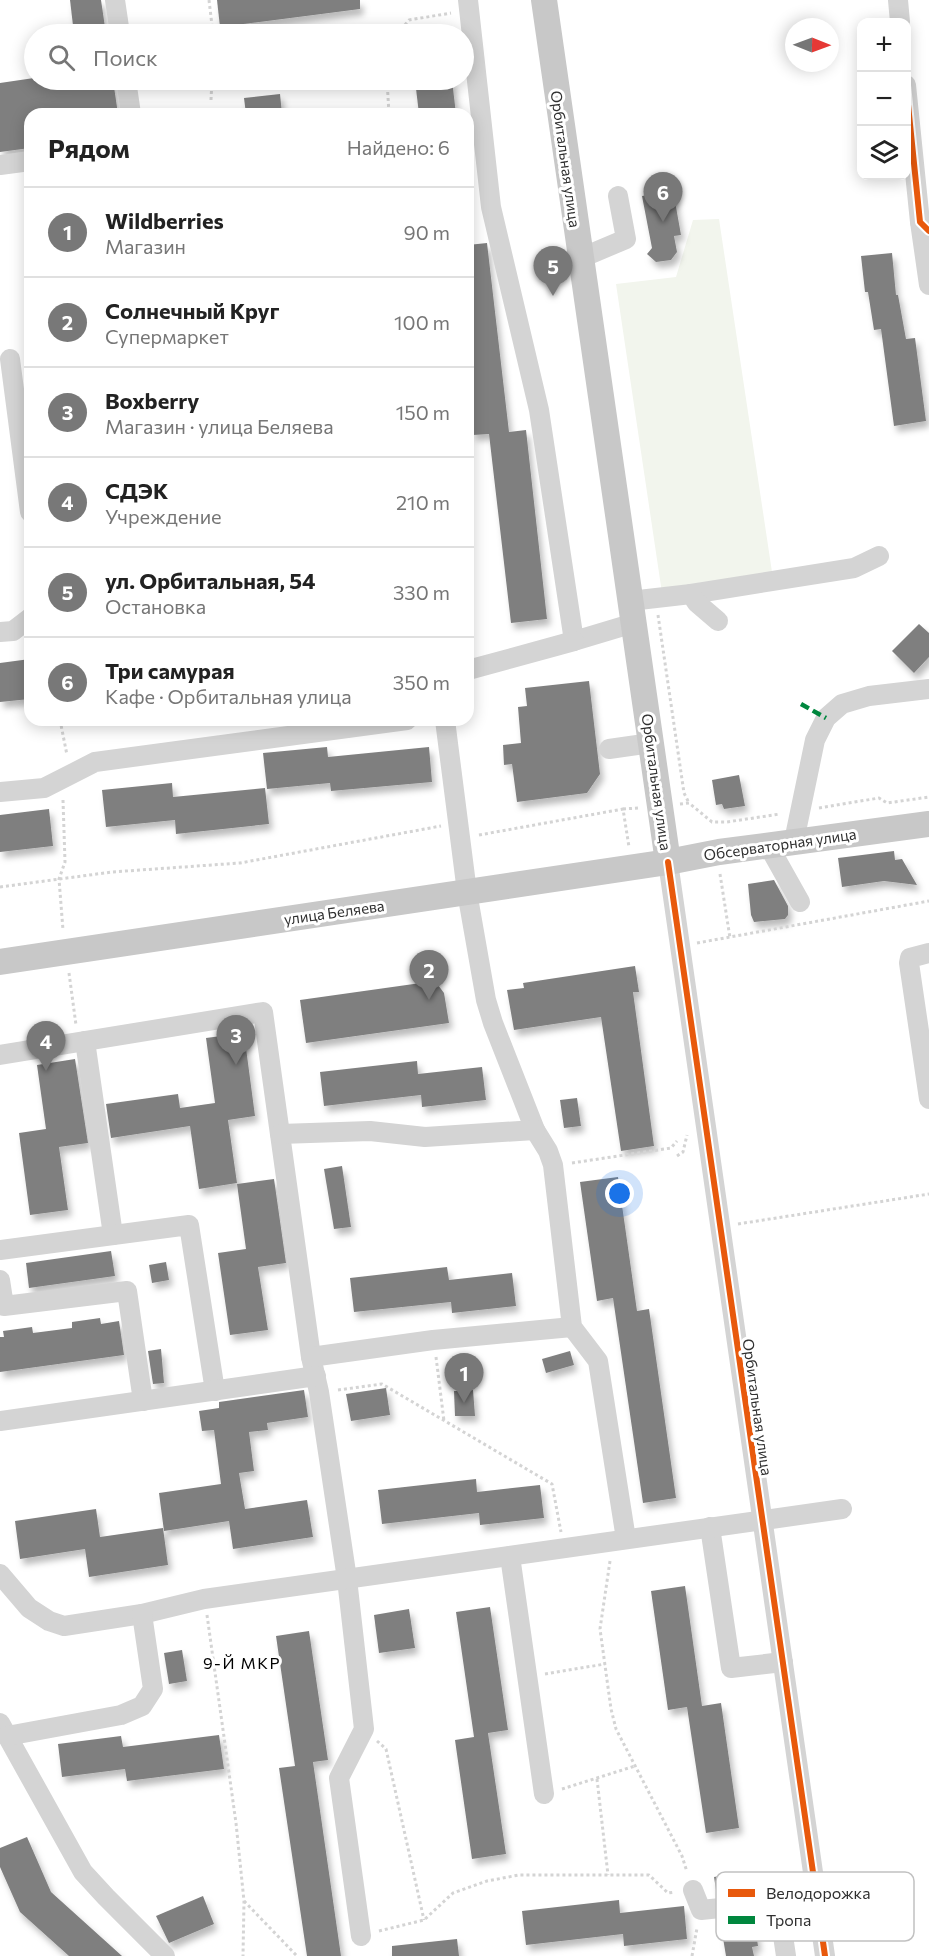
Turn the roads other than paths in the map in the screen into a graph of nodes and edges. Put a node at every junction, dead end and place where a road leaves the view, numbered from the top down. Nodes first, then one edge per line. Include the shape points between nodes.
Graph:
1 (115, 0) edge
2 (544, 0) edge
3 (898, 0) edge
4 (468, 5) edge
5 (900, 18) edge
6 (119, 24) edge
7 (470, 24) edge
8 (474, 58) edge
9 (127, 90) edge
10 (130, 108) edge
11 (911, 121) edge
12 (24, 162) edge
13 (0, 165) edge
14 (618, 196) dead end
15 (925, 226) edge
16 (581, 258) junction
17 (929, 285) edge
18 (10, 359) dead end
19 (24, 466) edge
20 (879, 556) dead end
21 (691, 594) junction
22 (640, 607) junction
23 (718, 621) dead end
24 (24, 623) edge
25 (0, 632) edge
26 (574, 641) junction
27 (474, 668) edge
28 (929, 689) edge
29 (362, 726) edge
30 (446, 726) edge
31 (651, 743) junction
32 (609, 749) dead end
33 (0, 792) edge
34 (929, 824) edge
35 (893, 829) junction
36 (929, 836) edge
37 (794, 841) junction
38 (768, 845) junction
39 (668, 862) junction
40 (467, 892) junction
41 (800, 902) dead end
42 (929, 953) edge
43 (0, 962) edge
44 (82, 1042) junction
45 (0, 1055) edge
46 (929, 1098) edge
47 (536, 1131) junction
48 (280, 1134) junction
49 (113, 1235) junction
50 (0, 1250) edge
51 (0, 1280) edge
52 (572, 1327) junction
53 (316, 1375) junction
54 (215, 1390) junction
55 (143, 1401) junction
56 (0, 1421) edge
57 (842, 1509) dead end
58 (762, 1520) junction
59 (710, 1527) junction
60 (619, 1540) junction
61 (510, 1556) junction
62 (0, 1574) edge
63 (347, 1579) junction
64 (142, 1614) junction
65 (783, 1662) junction
66 (4, 1730) edge
67 (544, 1794) road end
68 (813, 1872) edge
69 (693, 1890) road end
70 (716, 1908) edge
71 (361, 1936) road end
72 (784, 1941) edge
73 (823, 1941) edge
74 (165, 1956) edge
75 (786, 1956) edge
76 (825, 1956) edge

1 - 6 street
2 - 16 main road, Орбитальная улица
3 - 5 street
4 - 7 street
8 - 26 street via 491,207 538,410
9 - 10 street
11 - 15 street
12 - 13 street
14 - 16 street via 626,240
15 - 17 street
16 - 22 main road, Орбитальная улица
18 - 19 street
20 - 21 street via 854,568
21 - 22 street
21 - 23 street
22 - 26 street
22 - 31 main road, Орбитальная улица
24 - 25 street via 13,631
26 - 27 street
28 - 37 street via 869,696 842,704 826,718 815,740
29 - 33 street via 94,762 44,788
30 - 40 street
31 - 32 street
31 - 39 main road, Орбитальная улица
34 - 35 main road, Обсерваторная улица
35 - 36 main road, Обсерваторная улица
35 - 37 main road, Обсерваторная улица
37 - 38 main road, Обсерваторная улица
38 - 39 main road, Обсерваторная улица
38 - 41 street
39 - 40 main road, улица Беляева
39 - 58 street, Орбитальная улица
40 - 43 main road, улица Беляева
40 - 47 street via 486,1000
42 - 46 street via 914,956 909,963
44 - 45 street
44 - 48 street via 263,1012
44 - 49 street
47 - 48 street via 425,1137 370,1131
47 - 52 street via 553,1165
48 - 53 street
49 - 50 street
49 - 54 street via 189,1225
51 - 55 street via 4,1306 127,1291
52 - 53 street via 434,1340
52 - 60 street via 598,1361
53 - 54 street
53 - 63 street
54 - 55 street
55 - 56 street
57 - 58 street
58 - 59 street
58 - 65 street, Орбитальная улица
59 - 60 street
59 - 65 street via 731,1668
60 - 61 street
61 - 63 street
61 - 67 street
62 - 64 street via 29,1608 63,1626
63 - 64 street via 204,1599
63 - 71 street via 364,1729 339,1778
64 - 66 street via 153,1689 142,1706 121,1715
65 - 68 street, Орбитальная улица
66 - 74 street via 83,1872
69 - 70 street via 701,1910
72 - 75 street
73 - 76 street, Орбитальная улица

